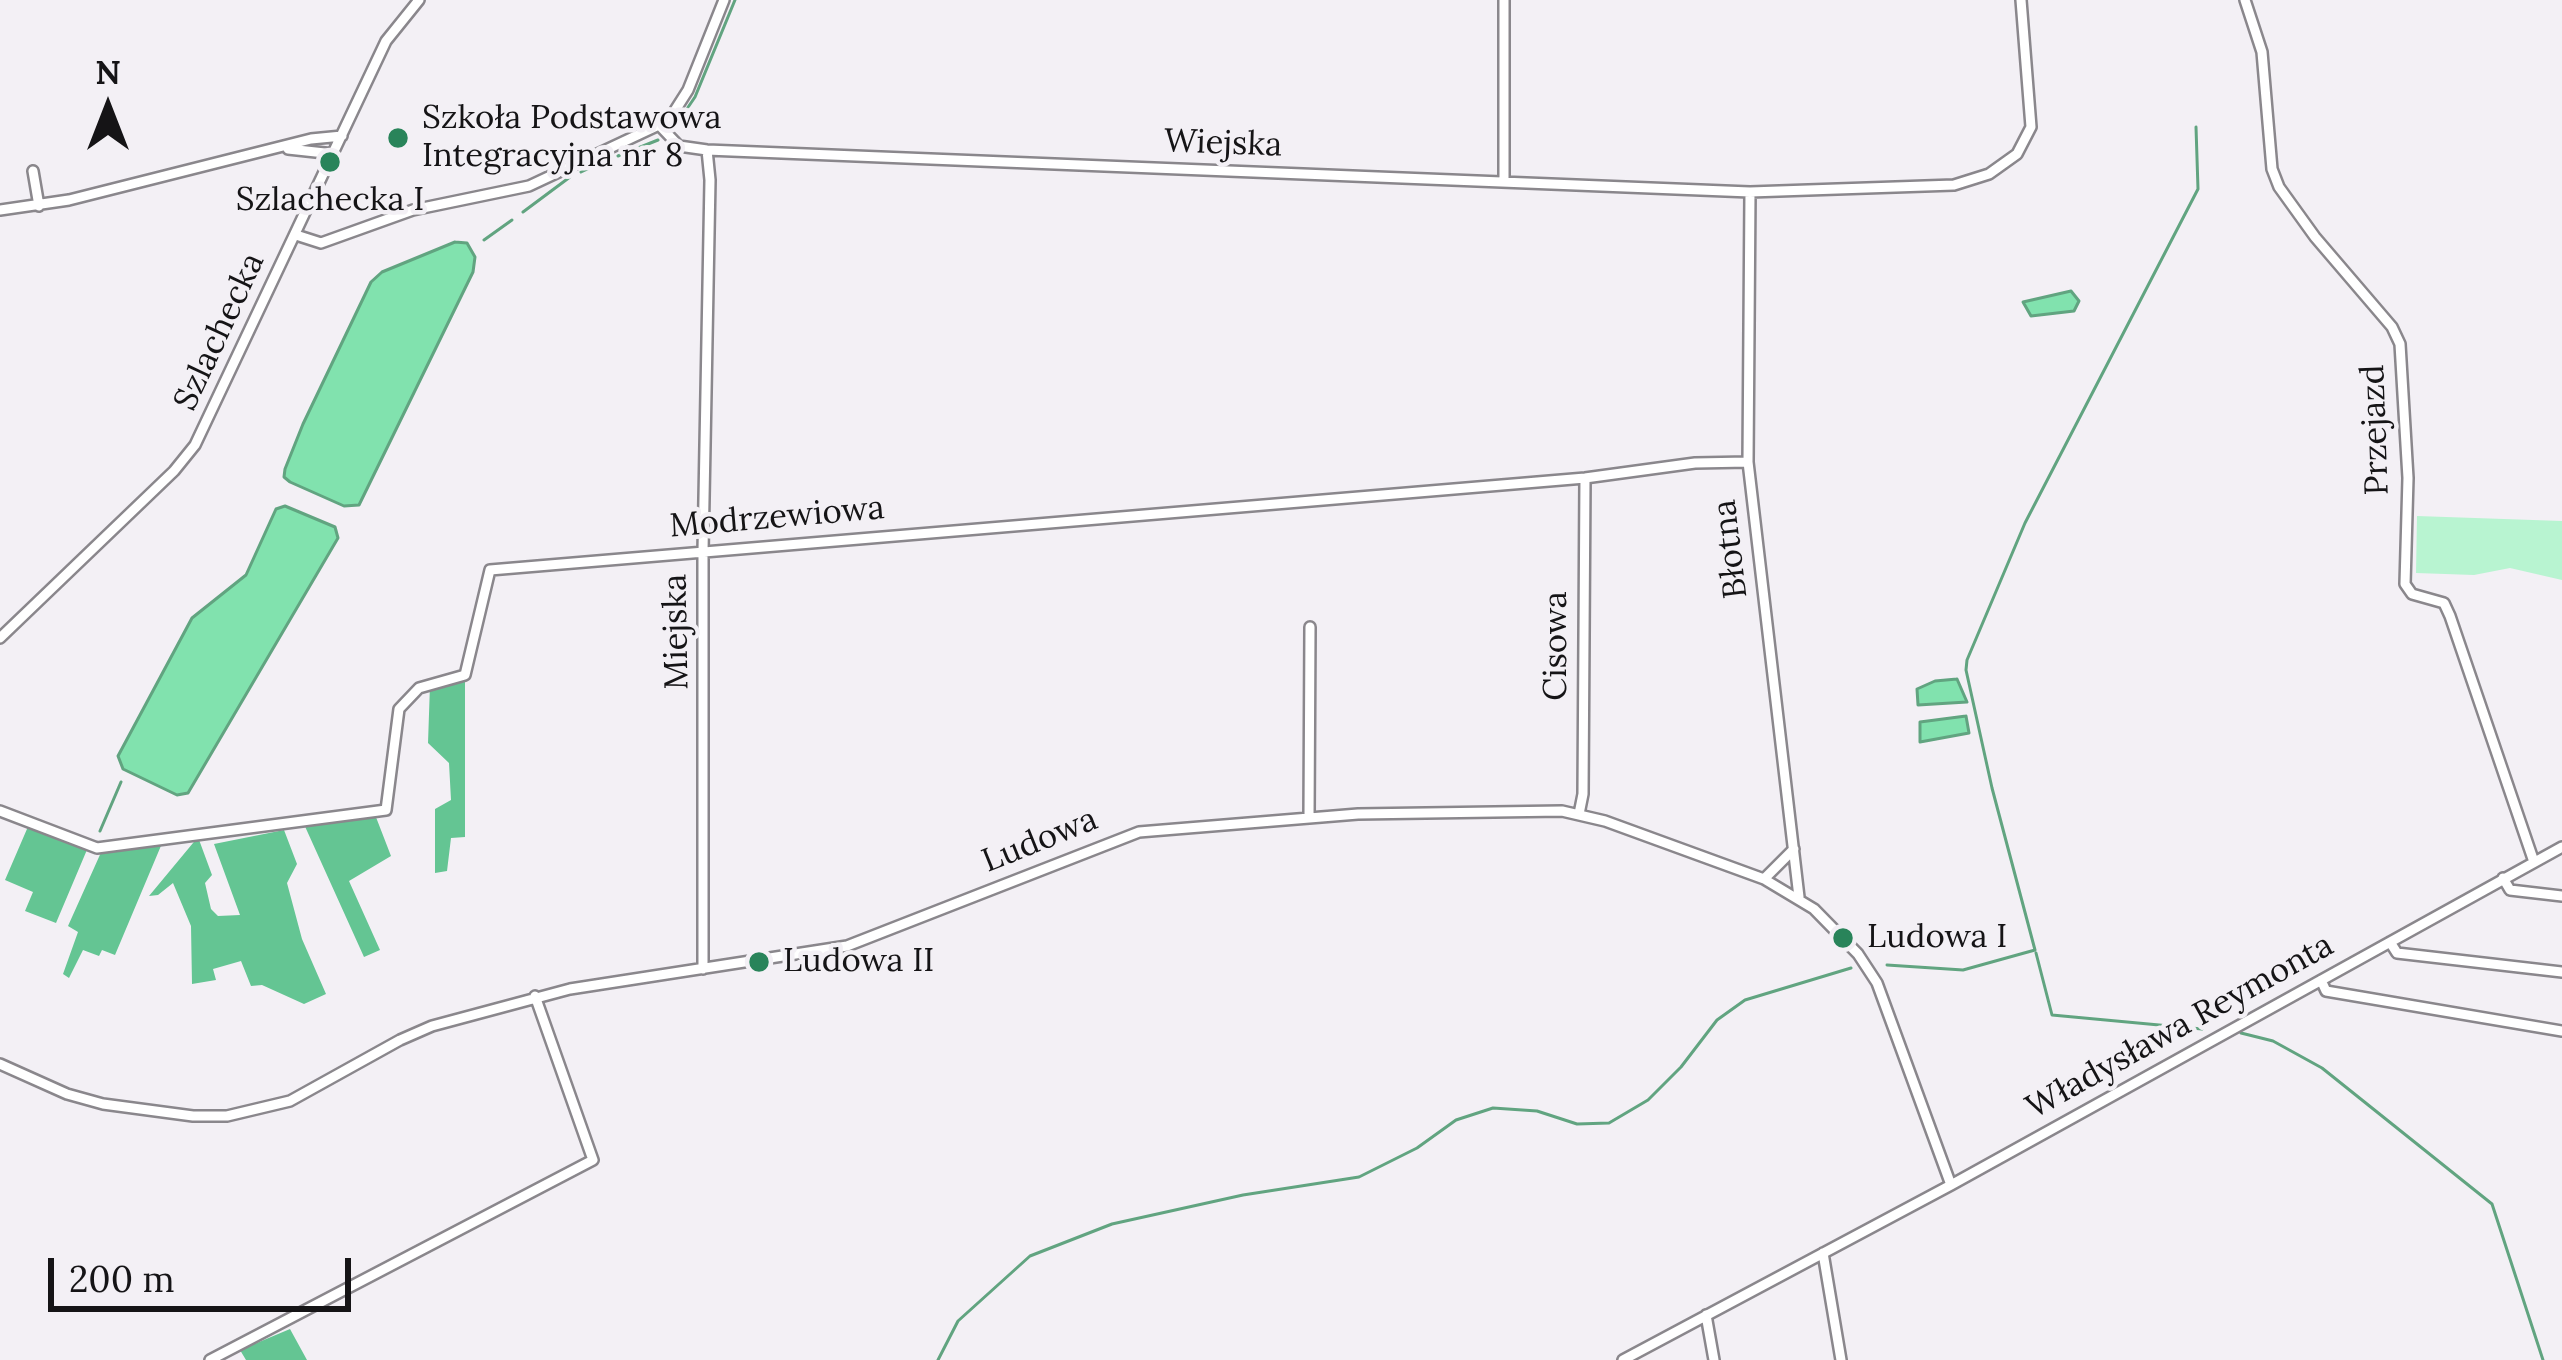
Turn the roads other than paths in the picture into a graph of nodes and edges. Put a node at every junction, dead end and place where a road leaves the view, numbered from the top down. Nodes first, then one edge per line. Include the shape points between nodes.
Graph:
1 (419, 0) edge
2 (724, 0) edge
3 (1504, 0) edge
4 (2021, 0) edge
5 (2246, 0) edge
6 (659, 125) junction
7 (342, 136) junction
8 (283, 149) junction
9 (707, 150) junction
10 (334, 154) junction
11 (33, 171) dead end
12 (1504, 181) junction
13 (1750, 192) junction
14 (39, 206) junction
15 (0, 210) edge
16 (296, 235) junction
17 (1748, 462) junction
18 (1585, 478) junction
19 (703, 551) junction
20 (1310, 627) dead end
21 (0, 638) edge
22 (0, 811) edge
23 (1579, 814) junction
24 (1309, 817) junction
25 (2562, 847) edge
26 (1794, 848) junction
27 (2534, 862) junction
28 (2503, 878) junction
29 (1764, 879) junction
30 (2562, 896) edge
31 (1799, 897) junction
32 (2390, 942) junction
33 (704, 968) junction
34 (2562, 972) edge
35 (2321, 980) junction
36 (536, 996) junction
37 (2562, 1031) edge
38 (0, 1064) edge
39 (1951, 1185) junction
40 (1823, 1253) junction
41 (1706, 1315) junction
42 (210, 1360) edge
43 (1623, 1360) edge
44 (1714, 1360) edge
45 (1841, 1360) edge

1 - 7 street, Szlachecka via 386,41
2 - 6 street via 688,90
3 - 12 street
4 - 13 street, Wiejska via 2031,127 2017,154 1989,174 1954,185
5 - 27 street, Przejazd via 2262,52 2279,187 2400,344 2405,584 2444,603
6 - 9 street, Wiejska via 679,146
6 - 16 street via 530,187 413,210 321,243
7 - 8 street
7 - 10 street, Szlachecka
8 - 10 street
8 - 14 street
9 - 12 street, Wiejska
9 - 19 street, Miejska
10 - 16 street, Szlachecka
11 - 14 street
12 - 13 street, Wiejska
13 - 17 street, Błotna
14 - 15 street
16 - 21 street, Szlachecka via 195,445
17 - 18 street, Modrzewiowa
17 - 26 street, Błotna
18 - 19 street, Modrzewiowa
18 - 23 street, Cisowa
19 - 22 street, Modrzewiowa via 490,570 465,675 419,688 399,709 386,810 97,848
19 - 33 street, Miejska
20 - 24 street
23 - 24 street, Ludowa
23 - 29 street, Ludowa
24 - 33 street, Ludowa via 1138,832 847,946
25 - 27 street, Władysława Reymonta
26 - 29 street
26 - 31 street, Błotna
27 - 28 street, Władysława Reymonta
28 - 30 street via 2510,890
28 - 32 street, Władysława Reymonta
29 - 31 street, Ludowa
31 - 39 street, Ludowa via 1877,982
32 - 34 street via 2397,953
32 - 35 street, Władysława Reymonta
33 - 36 street, Ludowa
35 - 37 street via 2326,991
35 - 39 street, Władysława Reymonta
36 - 38 street, Ludowa via 432,1026 290,1101 227,1116 104,1104
36 - 42 street via 593,1160
39 - 40 street, Władysława Reymonta
40 - 41 street, Władysława Reymonta
40 - 45 street
41 - 43 street, Władysława Reymonta
41 - 44 street

